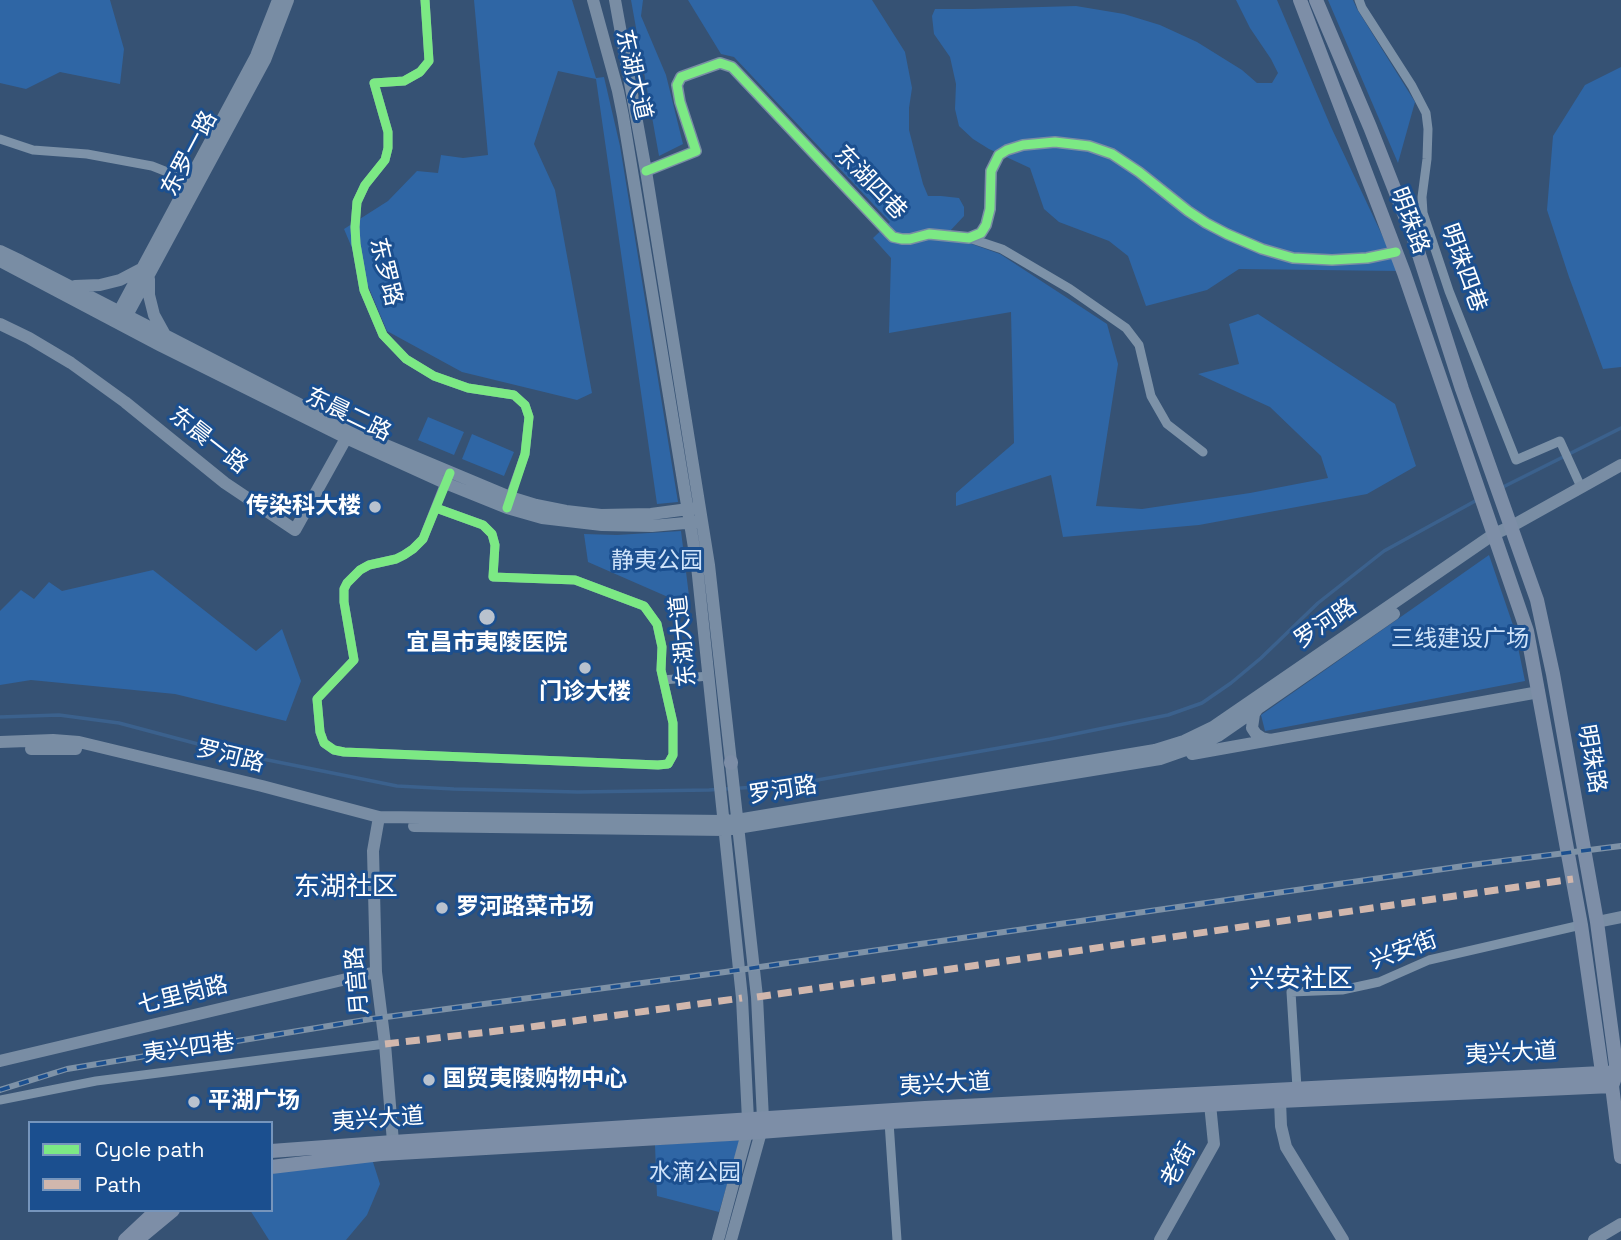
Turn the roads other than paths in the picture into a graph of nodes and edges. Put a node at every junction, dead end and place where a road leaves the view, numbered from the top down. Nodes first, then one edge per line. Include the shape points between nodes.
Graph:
1 (278, 0) edge
2 (288, 0) edge
3 (425, 0) edge
4 (593, 0) edge
5 (615, 0) edge
6 (1300, 0) edge
7 (1315, 0) edge
8 (1359, 0) edge
9 (0, 139) edge
10 (646, 171) junction
11 (190, 181) junction
12 (969, 238) junction
13 (0, 251) edge
14 (1396, 252) junction
15 (0, 261) edge
16 (145, 272) junction
17 (71, 286) junction
18 (121, 318) junction
19 (0, 324) edge
20 (165, 335) junction
21 (348, 434) junction
22 (1203, 452) dead end
23 (1621, 464) edge
24 (447, 478) junction
25 (1581, 487) junction
26 (508, 502) junction
27 (436, 508) junction
28 (694, 508) junction
29 (696, 522) junction
30 (1512, 526) junction
31 (1496, 538) junction
32 (709, 676) junction
33 (663, 680) junction
34 (1539, 692) junction
35 (1258, 707) junction
36 (1272, 740) junction
37 (0, 742) edge
38 (0, 750) edge
39 (1160, 759) junction
40 (727, 762) junction
41 (379, 821) junction
42 (731, 825) junction
43 (1621, 917) edge
44 (1597, 922) junction
45 (1581, 925) junction
46 (376, 972) junction
47 (385, 1044) junction
48 (0, 1061) edge
49 (1602, 1072) junction
50 (1617, 1076) edge
51 (1297, 1088) junction
52 (0, 1100) edge
53 (1280, 1101) junction
54 (1210, 1104) junction
55 (889, 1122) junction
56 (755, 1126) junction
57 (393, 1142) junction
58 (273, 1151) edge
59 (1621, 1157) edge
60 (273, 1167) edge
61 (155, 1212) edge
62 (171, 1212) edge
63 (1621, 1226) edge
64 (125, 1240) edge
65 (137, 1240) edge
66 (718, 1240) edge
67 (731, 1240) edge
68 (897, 1240) edge
69 (1160, 1240) edge
70 (1343, 1240) edge
71 (1594, 1240) edge
72 (1605, 1240) edge

1 - 11 main road, 东罗一路 via 256,56
2 - 16 main road, 东罗一路 via 265,60
3 - 26 street, 东罗路 via 429,61 404,81 374,83 388,148 385,160 356,201 356,244 364,290 383,335 406,359 434,376 468,388 514,395 525,405 529,417 525,454
4 - 28 main road, 东湖大道 via 623,116
5 - 10 main road, 东湖大道
6 - 14 main road, 明珠路
7 - 30 main road, 明珠路 via 1414,239
8 - 25 street, 明珠四巷 via 1426,113 1423,213 1516,460 1560,440
9 - 11 street via 33,150 152,166
10 - 12 main road, 东湖四巷 via 696,151 677,85 681,77 720,63 732,67 893,237
10 - 28 main road, 东湖大道
11 - 16 main road, 东罗一路
12 - 14 main road via 986,225 991,171 999,155 1023,145 1055,142 1112,154 1206,223 1262,249 1293,258 1332,260
12 - 22 street via 1002,249 1126,328 1139,345 1151,396 1167,424
13 - 17 main road, 东晨二路
14 - 31 main road, 明珠路
15 - 18 main road, 东晨二路
16 - 17 main road via 100,285
16 - 18 main road, 东罗一路
16 - 20 main road via 154,316
17 - 18 main road, 东晨二路
18 - 20 main road, 东晨二路
18 - 21 main road, 东晨二路
19 - 21 main road, 东晨一路 via 71,363 225,483 295,530
20 - 21 main road, 东晨二路
21 - 24 main road, 东晨二路
23 - 25 main road, 罗河路
24 - 26 main road, 东晨二路
24 - 27 street
25 - 30 main road, 罗河路
26 - 28 main road, 东晨二路 via 601,515
26 - 29 main road, 东晨二路 via 542,518 581,524
27 - 33 street via 483,525 492,534 493,577 575,580 644,606 657,624
27 - 33 street via 423,539 413,549 359,570 344,589 354,660 317,699 320,733 328,747 357,752 668,764 673,754 673,723
28 - 29 main road, 东湖大道
29 - 32 main road, 东湖大道
29 - 40 main road, 东湖大道 via 713,595
30 - 31 main road, 罗河路
30 - 44 main road, 明珠路 via 1537,600 1551,662
31 - 34 main road, 明珠路 via 1527,631
31 - 35 main road, 罗河路
31 - 42 main road, 罗河路 via 1213,727 1184,740 1155,750
32 - 33 street
32 - 40 main road, 东湖大道
34 - 36 main road, 罗河路
34 - 45 main road, 明珠路
35 - 36 main road via 1252,727 1262,738
35 - 39 main road, 罗河路 via 1218,736
36 - 39 main road, 罗河路
37 - 41 main road, 罗河路 via 79,742 262,786
38 - 41 main road, 罗河路 via 79,750
39 - 42 main road, 罗河路
40 - 42 main road, 东湖大道
41 - 42 main road, 罗河路
41 - 46 main road, 月宫路 via 373,851
42 - 56 main road, 东湖大道 via 757,997
43 - 44 main road
44 - 50 main road, 明珠路
45 - 49 main road, 明珠路
45 - 51 street, 兴安街 via 1429,960 1379,982 1342,990 1291,992
46 - 47 main road, 月宫路
46 - 48 main road, 七里岗路
47 - 52 street, 夷兴四巷 via 96,1081
47 - 57 main road, 月宫路
49 - 50 main road, 明珠路
49 - 51 main road, 夷兴大道
50 - 53 main road, 夷兴大道
50 - 59 main road, 明珠路
51 - 56 main road, 夷兴大道
53 - 54 main road, 夷兴大道
53 - 70 main road via 1286,1147
54 - 55 main road, 夷兴大道
54 - 69 main road, 老街 via 1214,1144
55 - 56 main road, 夷兴大道
55 - 68 street
56 - 57 main road, 夷兴大道
56 - 60 main road, 夷兴大道 via 382,1154
56 - 66 main road, 东湖大道
56 - 67 main road, 东湖大道
57 - 58 main road, 夷兴大道
61 - 64 main road
62 - 65 main road
63 - 71 main road
63 - 72 main road

